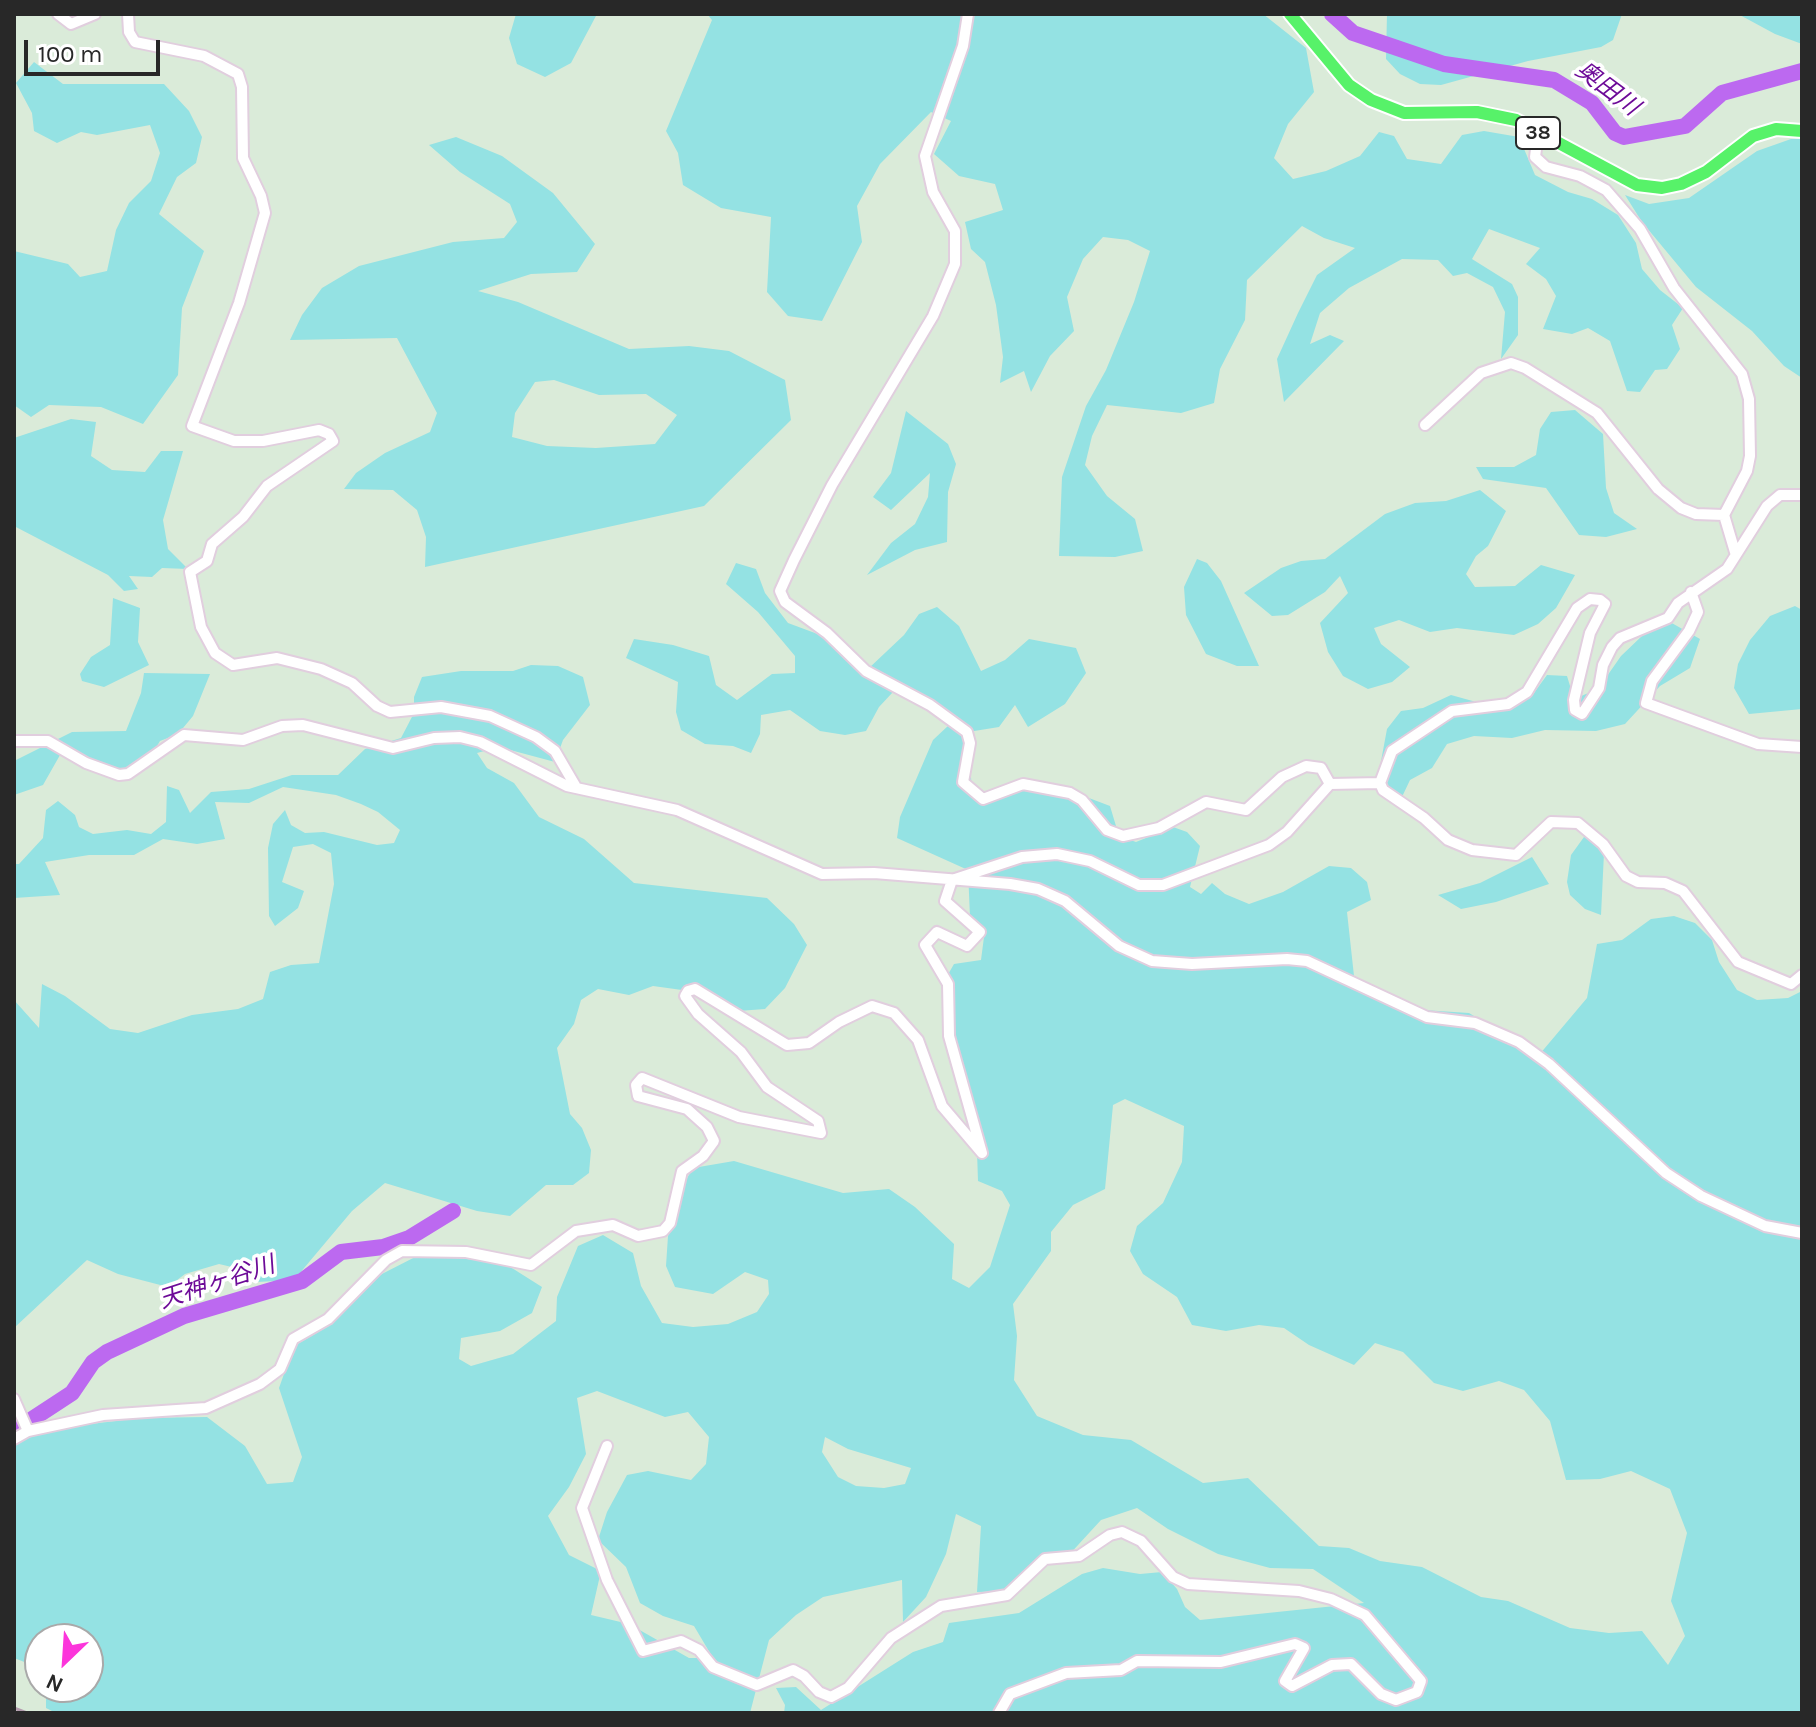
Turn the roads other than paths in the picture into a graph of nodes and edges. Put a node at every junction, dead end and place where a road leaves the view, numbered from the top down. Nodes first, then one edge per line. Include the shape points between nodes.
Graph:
1 (58, 14) edge
2 (95, 14) edge
3 (128, 14) edge
4 (968, 14) edge
5 (1290, 14) edge
6 (1802, 131) edge
7 (1538, 133) junction
8 (1425, 425) dead end
9 (1802, 495) edge
10 (1724, 515) junction
11 (1735, 552) junction
12 (1691, 592) junction
13 (14, 741) edge
14 (1802, 747) edge
15 (1380, 783) junction
16 (1330, 784) junction
17 (576, 787) junction
18 (952, 880) junction
19 (1802, 975) edge
20 (1802, 1233) edge
21 (14, 1399) edge
22 (26, 1426) junction
23 (14, 1439) edge
24 (607, 1446) dead end
25 (999, 1713) edge

1 - 2 street via 71,24
3 - 17 street via 135,42 204,56 238,74 243,158 265,213 239,303 192,426 234,441 319,430 333,441 267,486 212,544 207,561 190,572 201,627 215,653 233,665 277,658 321,669 352,683 390,712 441,707 490,716 555,751
4 - 16 street via 963,46 925,156 933,192 955,231 955,264 933,316 794,560 780,591 785,602 866,671 967,732 963,782 983,799 1023,784 1070,793 1107,830 1123,836 1159,828 1206,802 1246,810 1282,777 1306,766 1321,768
5 - 7 main road, 38 via 1349,85 1371,100 1404,113 1503,117
6 - 7 main road, 38 via 1776,129 1753,136 1706,172 1662,188 1637,185
7 - 10 street via 1535,157 1546,167 1606,190 1640,229 1674,288 1742,374 1749,399 1750,456
8 - 10 street via 1481,373 1511,363 1597,413 1658,489 1681,508
9 - 11 street via 1780,495 1767,506
10 - 11 street
11 - 12 street via 1727,569
12 - 14 street via 1698,612 1652,681 1646,703 1758,744
12 - 15 street via 1668,618 1620,638 1582,714 1575,710 1574,700 1584,651 1605,604 1584,602 1527,692 1508,704 1452,711 1392,751
13 - 17 street via 48,741 119,775 184,735 243,740 282,726 303,725 393,748 460,737
15 - 16 street
15 - 19 street via 1448,840 1472,850 1516,855 1551,822 1578,823 1603,844 1626,876 1683,891 1738,962 1791,984
16 - 18 street via 1269,845 1163,885 1139,885 1090,861 1057,854 1022,857
17 - 18 street via 677,810 822,874
18 - 20 street via 1038,889 1065,901 1119,946 1152,961 1307,961 1427,1017 1475,1023 1519,1042 1549,1064 1666,1173 1701,1196 1765,1226
18 - 22 street via 945,901 980,932 967,946 937,932 925,945 948,984 949,1036 982,1153 942,1106 918,1040 894,1013 872,1006 809,1043 787,1045 695,989 685,996 698,1014 741,1052 767,1087 818,1121 821,1133 739,1117 642,1078 636,1085 638,1096 687,1109 714,1141 682,1171 670,1223 663,1231 638,1236 613,1225 576,1231 531,1265 466,1252 402,1251 386,1260 328,1319 293,1339 280,1369 260,1384 206,1408
21 - 22 street
22 - 23 street
24 - 25 street via 582,1508 607,1580 643,1651 681,1641 699,1650 713,1667 757,1685 793,1670 831,1697 848,1688 891,1638 941,1606 1007,1595 1045,1559 1079,1556 1122,1532 1141,1541 1173,1577 1188,1584 1299,1591 1365,1615 1421,1681 1417,1692 1396,1700 1381,1694 1351,1664 1341,1664 1292,1686 1285,1681 1304,1648 1295,1644 1221,1662 1137,1661 1121,1670 1066,1673 1010,1694

